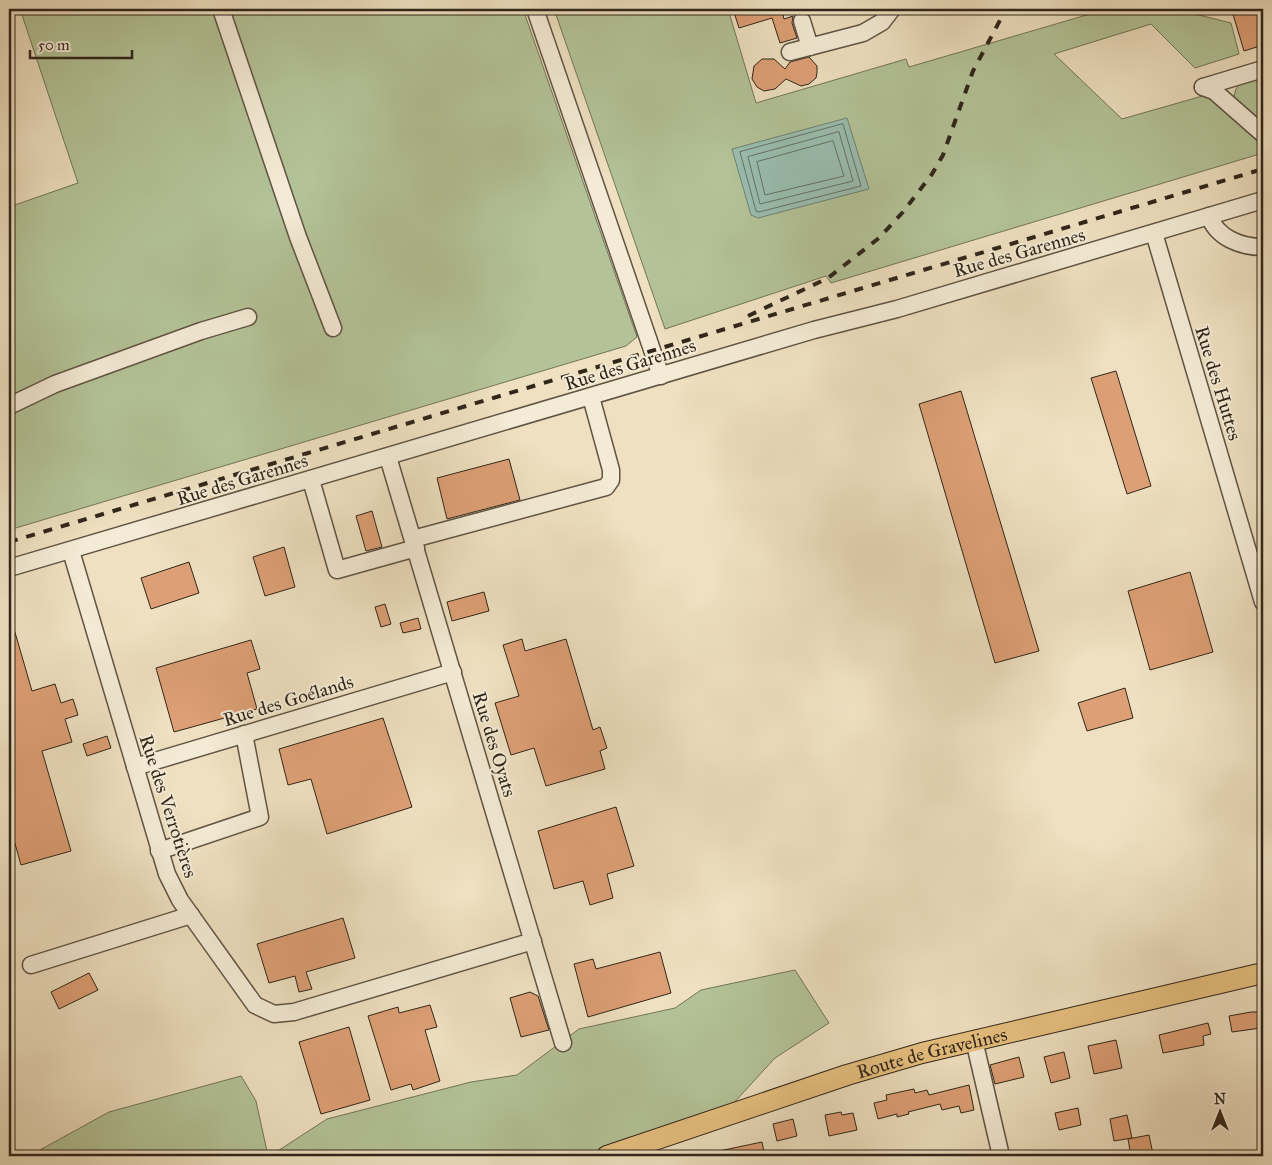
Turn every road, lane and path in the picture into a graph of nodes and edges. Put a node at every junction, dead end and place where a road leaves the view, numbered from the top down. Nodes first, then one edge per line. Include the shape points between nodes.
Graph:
1 (221, 9) edge
2 (535, 9) edge
3 (892, 9) edge
4 (802, 21) dead end
5 (810, 47) junction
6 (790, 52) dead end
7 (1263, 70) edge
8 (1233, 78) junction
9 (1227, 102) junction
10 (1263, 134) edge
11 (1263, 200) edge
12 (1209, 216) junction
13 (1154, 233) junction
14 (1263, 248) edge
15 (248, 317) dead end
16 (333, 328) dead end
17 (661, 376) junction
18 (591, 397) junction
19 (9, 406) edge
20 (388, 457) junction
21 (311, 480) junction
22 (414, 544) junction
23 (71, 551) junction
24 (9, 568) edge
25 (1263, 602) edge
26 (453, 672) junction
27 (244, 734) junction
28 (135, 767) junction
29 (160, 851) junction
30 (191, 915) junction
31 (533, 941) junction
32 (30, 965) dead end
33 (1263, 973) edge
34 (974, 1040) junction
35 (563, 1043) dead end
36 (607, 1156) edge
37 (1001, 1156) edge

1 - 16 street via 298,237
2 - 17 street
3 - 5 street via 872,29
4 - 5 street
5 - 6 street
7 - 8 street
8 - 9 street via 1226,92
8 - 9 street via 1203,87
9 - 10 street
11 - 12 street, Rue des Garennes
12 - 13 street, Rue des Garennes
12 - 14 street via 1214,229 1232,240 1251,248
13 - 17 street, Rue des Garennes
13 - 25 street, Rue des Huttes
15 - 19 street via 55,384
17 - 18 street, Rue des Garennes
18 - 20 street, Rue des Garennes
18 - 22 street via 611,470 611,480 606,487
20 - 21 street, Rue des Garennes
20 - 22 street, Rue des Oyats
21 - 22 street via 337,570
21 - 23 street, Rue des Garennes
22 - 26 street, Rue des Oyats
23 - 24 street, Rue des Garennes
23 - 28 street, Rue des Verrotières
26 - 27 street, Rue des Goélands
26 - 31 street, Rue des Oyats
27 - 28 street, Rue des Goélands
27 - 29 street via 260,817
28 - 29 street, Rue des Verrotières
29 - 30 street, Rue des Verrotières via 172,885
30 - 31 street, Rue des Verrotières via 249,998 260,1009 274,1014 294,1012
30 - 32 street
31 - 35 street, Rue des Oyats
33 - 34 main road, Route de Gravelines
34 - 36 main road, Route de Gravelines via 847,1075
34 - 37 street

